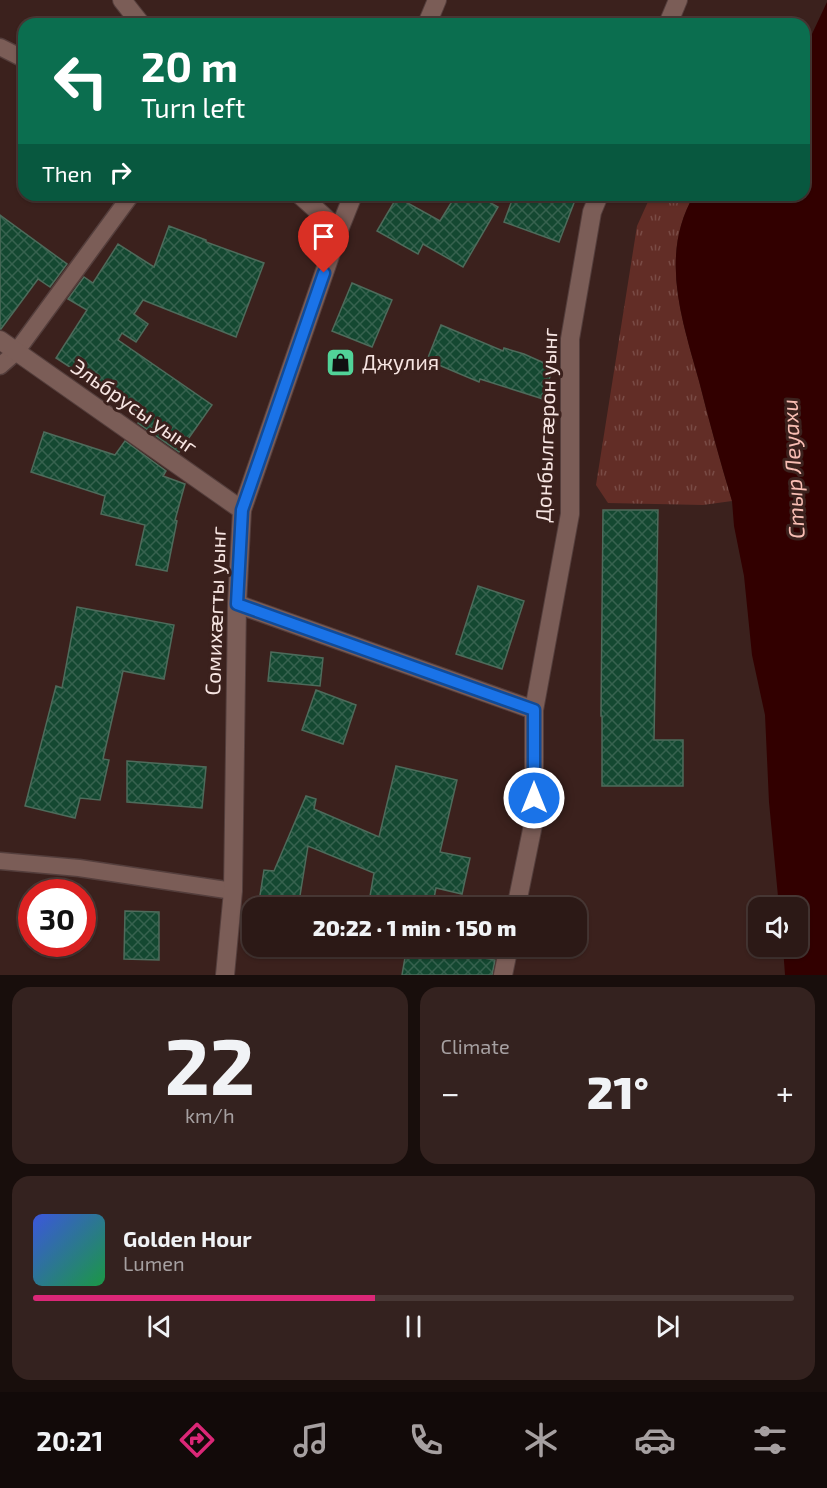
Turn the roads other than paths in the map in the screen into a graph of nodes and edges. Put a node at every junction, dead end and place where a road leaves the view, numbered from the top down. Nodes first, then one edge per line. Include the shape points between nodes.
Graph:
1 (122, 0) edge
2 (437, 0) edge
3 (678, 0) edge
4 (136, 18) edge
5 (430, 18) edge
6 (670, 18) edge
7 (0, 47) edge
8 (18, 56) edge
9 (127, 201) edge
10 (307, 201) edge
11 (351, 201) edge
12 (597, 201) edge
13 (339, 230) junction
14 (0, 340) edge
15 (16, 352) junction
16 (0, 366) edge
17 (242, 510) junction
18 (237, 604) junction
19 (534, 710) junction
20 (0, 861) edge
21 (233, 891) junction
22 (518, 897) edge
23 (507, 957) edge
24 (225, 975) edge
25 (503, 975) edge

1 - 4 street
2 - 5 street
3 - 6 street
7 - 8 lane
9 - 15 lane
10 - 13 street
11 - 13 street, Сомихæгты уынг
12 - 19 street, Донбылгæрон уынг via 570,339 570,514
13 - 17 street, Сомихæгты уынг
14 - 15 street, Эльбрусы уынг
15 - 16 lane
15 - 17 street, Эльбрусы уынг
17 - 18 street, Сомихæгты уынг
18 - 19 street
18 - 21 street, Сомихæгты уынг
19 - 22 street, Донбылгæрон уынг via 534,820
20 - 21 lane via 79,868
21 - 24 street, Сомихæгты уынг
23 - 25 street

